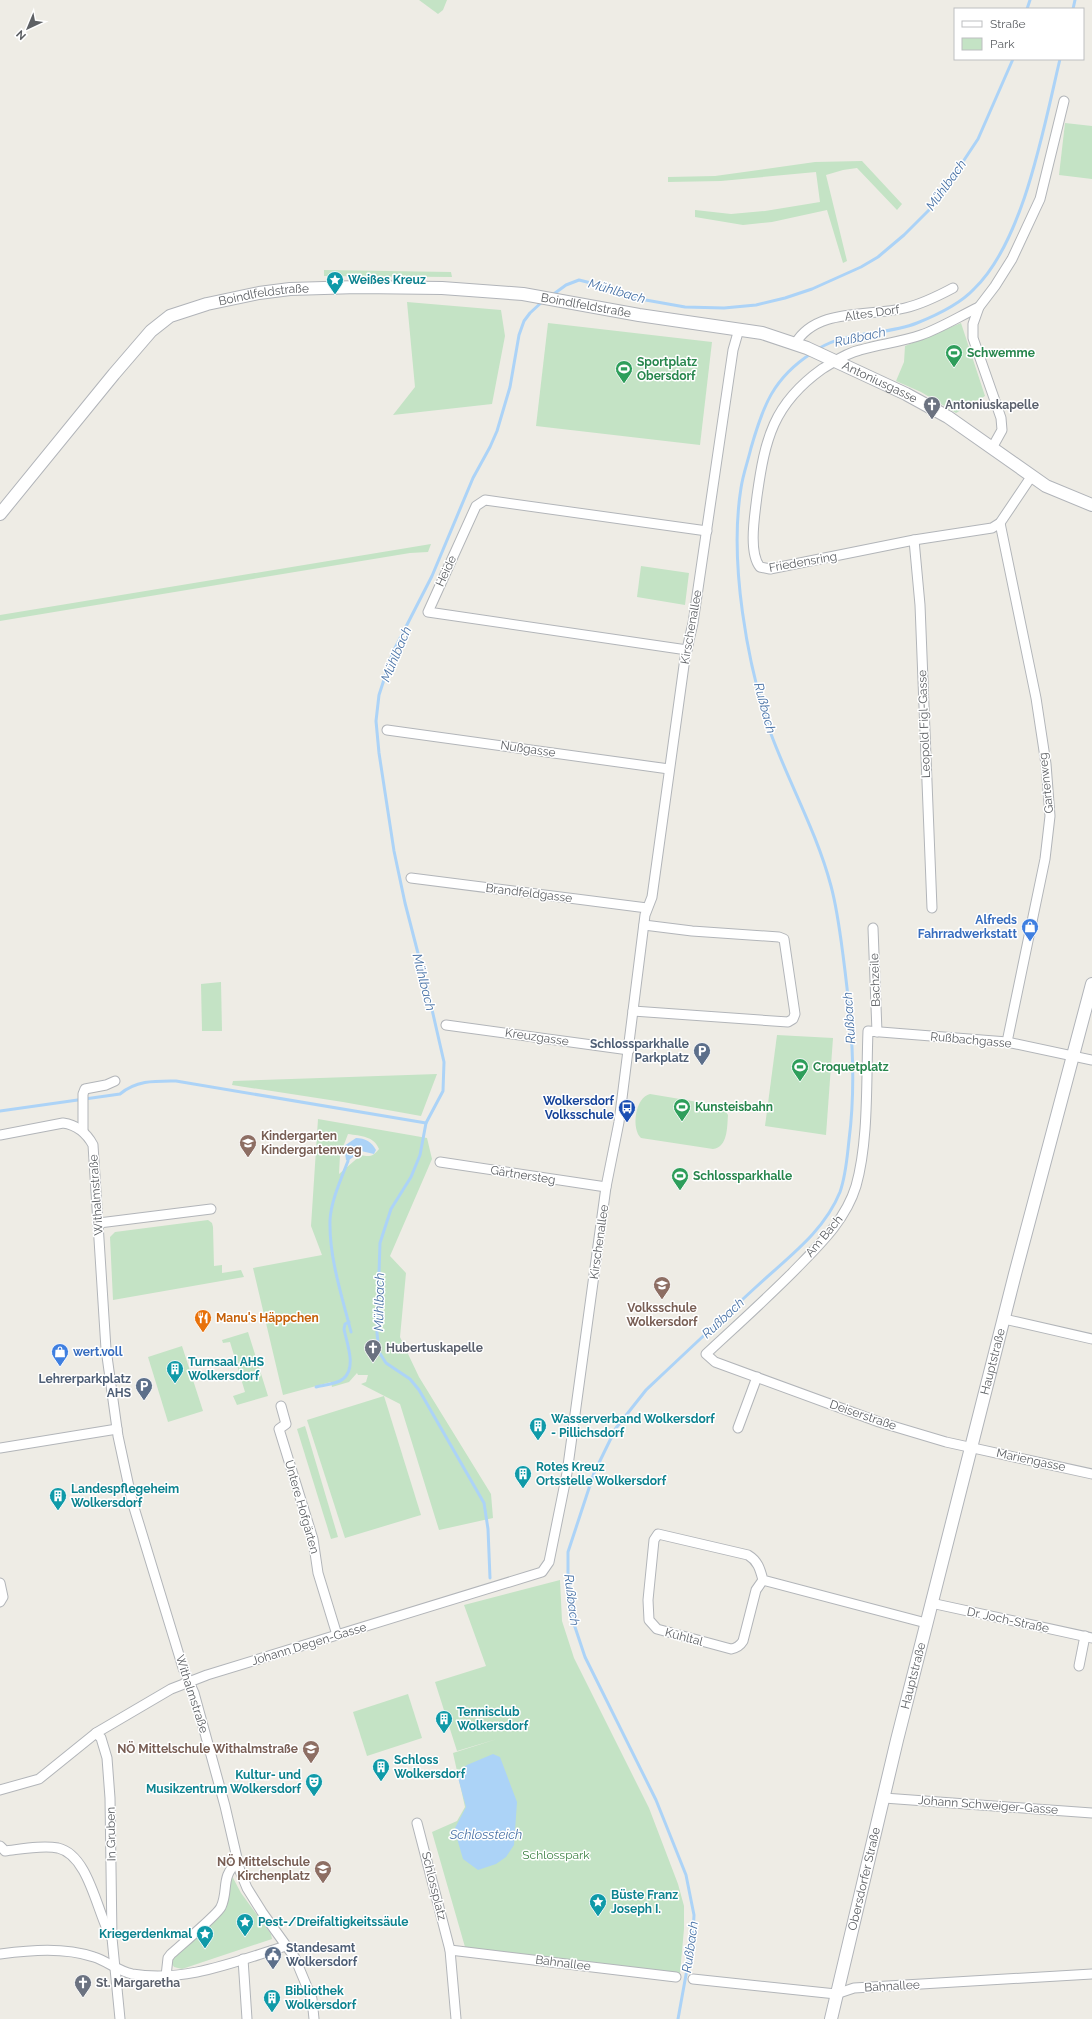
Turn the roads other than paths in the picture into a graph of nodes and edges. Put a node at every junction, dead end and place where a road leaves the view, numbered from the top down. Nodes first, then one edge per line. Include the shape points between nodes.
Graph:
1 (1064, 101) dead end
2 (953, 288) dead end
3 (979, 307) junction
4 (739, 329) junction
5 (795, 344) junction
6 (831, 359) junction
7 (992, 448) junction
8 (1031, 477) junction
9 (1092, 505) edge
10 (0, 514) edge
11 (1000, 523) junction
12 (707, 531) junction
13 (914, 540) junction
14 (687, 650) junction
15 (387, 730) dead end
16 (669, 769) junction
17 (411, 878) dead end
18 (647, 908) junction
19 (932, 908) dead end
20 (644, 925) junction
21 (873, 928) dead end
22 (1092, 984) edge
23 (633, 1012) junction
24 (446, 1024) dead end
25 (872, 1032) junction
26 (1006, 1042) junction
27 (629, 1050) junction
28 (1074, 1055) junction
29 (1092, 1060) edge
30 (115, 1081) dead end
31 (83, 1131) junction
32 (0, 1135) edge
33 (440, 1162) dead end
34 (606, 1187) junction
35 (211, 1209) dead end
36 (99, 1222) junction
37 (1004, 1319) junction
38 (1092, 1339) edge
39 (706, 1354) joint
40 (757, 1377) junction
41 (281, 1406) dead end
42 (738, 1428) dead end
43 (117, 1429) junction
44 (0, 1448) edge
45 (970, 1448) junction
46 (567, 1473) joint
47 (1092, 1474) edge
48 (763, 1580) junction
49 (0, 1583) edge
50 (0, 1602) edge
51 (932, 1603) junction
52 (926, 1623) junction
53 (336, 1635) junction
54 (1089, 1637) edge
55 (1078, 1666) dead end
56 (189, 1681) junction
57 (96, 1733) junction
58 (897, 1740) joint
59 (0, 1790) edge
60 (884, 1798) junction
61 (1092, 1812) edge
62 (417, 1823) dead end
63 (0, 1846) edge
64 (238, 1862) junction
65 (112, 1938) junction
66 (286, 1946) junction
67 (450, 1950) junction
68 (0, 1954) edge
69 (243, 1959) junction
70 (116, 1968) junction
71 (1092, 1974) edge
72 (166, 1976) junction
73 (676, 1977) dead end
74 (693, 1979) dead end
75 (836, 1994) junction
76 (120, 2019) edge
77 (247, 2019) edge
78 (314, 2019) edge
79 (456, 2019) edge
80 (831, 2019) edge

1 - 3 street via 1040,198 1012,259
2 - 5 street, Altes Dorf via 928,301 904,309 847,315 825,321 806,331
3 - 6 street via 923,334
3 - 7 street via 973,324 973,338 1001,418 1002,430
4 - 5 street, Antoniusgasse via 762,333
4 - 10 street, Boindlfeldstraße via 639,315 536,296 442,288 318,288 259,293 182,311 170,316 151,331
4 - 12 street, Kirschenallee
5 - 6 street, Antoniusgasse
6 - 7 street, Antoniusgasse via 928,405
6 - 13 street, Friedensring via 785,403 770,433 756,506 756,563 763,569 770,569
7 - 8 street, Antoniusgasse
8 - 9 street, Antoniusgasse via 1065,495
8 - 11 street
11 - 13 street, Friedensring via 992,528
11 - 26 street, Gartenweg via 1036,698 1046,764 1050,816 1045,859
12 - 14 street, Kirschenallee
12 - 14 street, Heide via 485,500 476,506 428,612
13 - 19 street, Leopold Figl-Gasse via 920,605
14 - 16 street, Kirschenallee
15 - 16 street, Nußgasse
16 - 18 street, Kirschenallee via 652,897
17 - 18 street, Brandfeldgasse
18 - 20 street, Kirschenallee
20 - 23 street, Kirschenallee
20 - 23 street via 784,939 795,1014 788,1022
21 - 25 street, Bachzeile
22 - 28 street, Hauptstraße
23 - 27 street, Kirschenallee
24 - 27 street, Kreuzgasse
25 - 26 street, Rußbachgasse
25 - 39 street, Am Bach via 864,1138 856,1186 847,1207 837,1224 813,1252
26 - 28 street, Rußbachgasse
27 - 34 street, Kirschenallee via 619,1122
28 - 29 street, Rußbachgasse
28 - 37 street, Hauptstraße
30 - 31 street via 85,1089
31 - 32 street via 71,1124 63,1123
31 - 36 street, Withalmstraße via 93,1145
33 - 34 street, Gärtnersteg
34 - 46 street, Kirschenallee
35 - 36 street
36 - 43 street, Withalmstraße via 106,1349
37 - 38 street
37 - 45 street, Hauptstraße
39 - 40 street, Deiserstraße via 715,1362
40 - 42 street
40 - 45 street, Deiserstraße via 879,1422
41 - 53 street, Untere Hofgärten via 286,1424 279,1429 313,1539 318,1573
43 - 44 street
43 - 56 street, Withalmstraße via 132,1501
45 - 47 street, Mariengasse
45 - 51 street, Hauptstraße
46 - 53 street, Johann Degen-Gasse via 549,1562 542,1572
48 - 48 street, Kühltal via 760,1567 748,1556 655,1531 648,1600 649,1620 657,1629 731,1649 736,1648 743,1641 756,1590
48 - 52 street
49 - 50 street via 3,1597
51 - 52 street, Hauptstraße
51 - 54 street, Dr. Joch-Straße
52 - 58 street, Hauptstraße
53 - 56 street, Johann Degen-Gasse
54 - 55 street, Dr. Joch-Straße
56 - 57 street, Johann Degen-Gasse
56 - 64 street, Withalmstraße via 225,1806
57 - 59 street, Johann Degen-Gasse via 39,1779
57 - 65 street, In Gruben via 101,1738 107,1758
58 - 60 street, Obersdorfer Straße
60 - 61 street, Johann Schweiger-Gasse
60 - 75 street, Obersdorfer Straße
62 - 67 street, Schlossplatz
63 - 65 street via 6,1850 54,1848 70,1854 91,1885
64 - 66 street, Withalmstraße via 247,1888
64 - 72 street via 226,1876 221,1908 171,1954 168,1958
65 - 70 street
66 - 69 street
66 - 78 street, Withalmstraße via 295,1958 312,1999
67 - 73 street, Bahnallee
67 - 79 street, Schlossplatz
68 - 70 street via 65,1951 95,1957
69 - 72 street via 184,1976
69 - 77 street
70 - 72 street via 133,1974
70 - 76 street
71 - 75 street, Bahnallee via 854,1988
74 - 75 street, Bahnallee
75 - 80 street, Obersdorfer Straße

